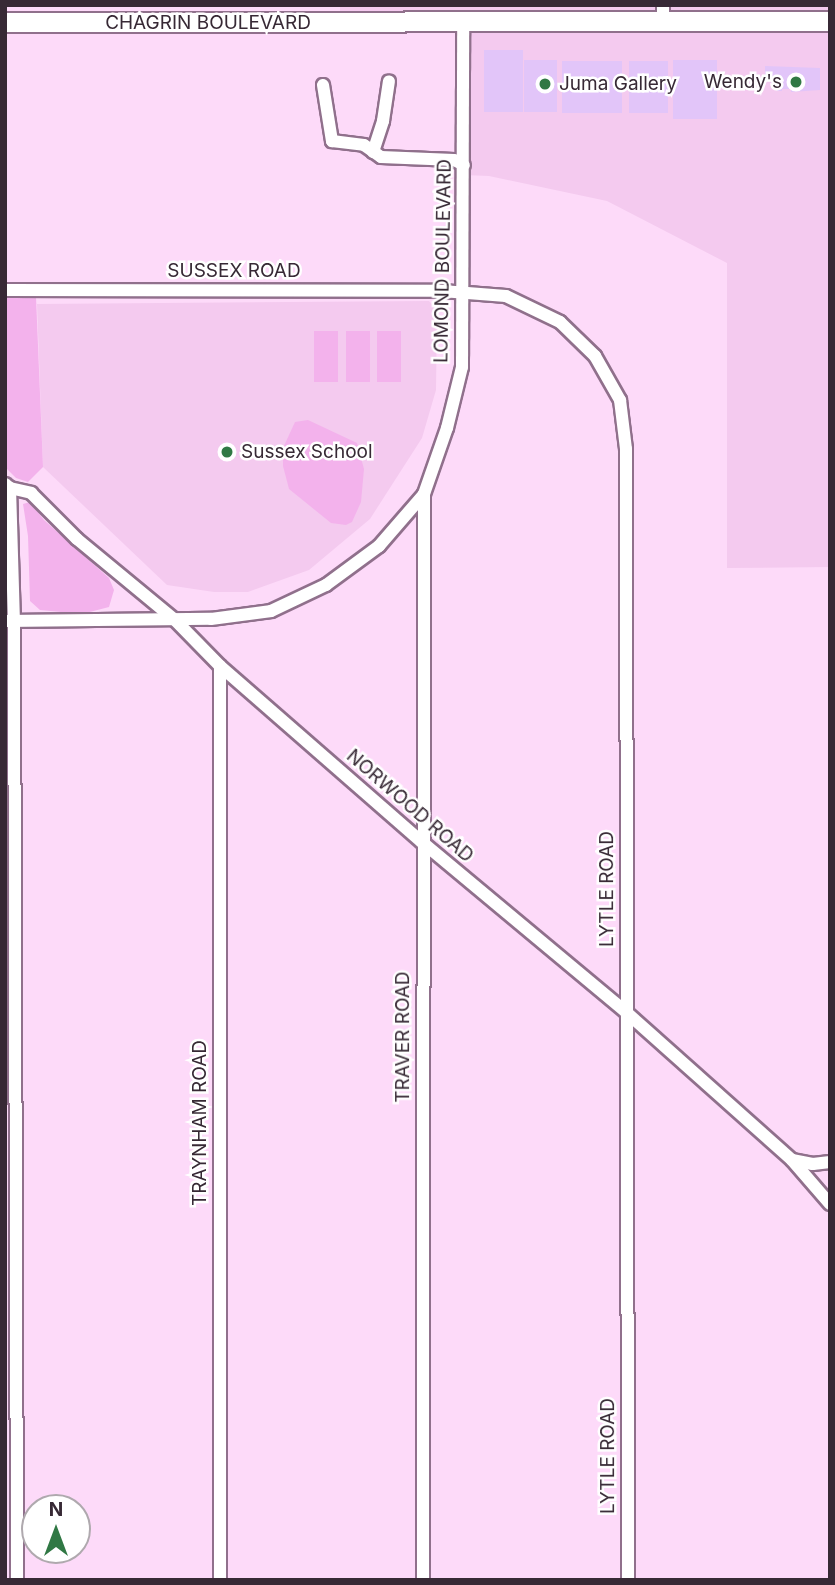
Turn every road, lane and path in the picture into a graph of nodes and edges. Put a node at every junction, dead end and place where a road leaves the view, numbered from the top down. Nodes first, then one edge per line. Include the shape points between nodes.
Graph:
1 (663, 13) edge
2 (830, 21) edge
3 (5, 22) edge
4 (463, 22) junction
5 (389, 80) dead end
6 (323, 85) dead end
7 (373, 152) junction
8 (464, 165) junction
9 (5, 290) edge
10 (464, 292) junction
11 (8, 486) edge
12 (424, 494) junction
13 (175, 620) junction
14 (10, 621) edge
15 (220, 666) junction
16 (422, 842) junction
17 (626, 1012) junction
18 (792, 1160) junction
19 (830, 1162) edge
20 (830, 1204) edge
21 (17, 1580) edge
22 (220, 1580) edge
23 (423, 1580) edge
24 (628, 1580) edge

1 - 2 main road, CHAGRIN BOULEVARD
1 - 4 main road, CHAGRIN BOULEVARD
3 - 4 main road, CHAGRIN BOULEVARD
4 - 8 street, LOMOND BOULEVARD
5 - 7 street
6 - 7 street via 332,141 364,145
7 - 8 street via 380,157 454,160
8 - 10 street, LOMOND BOULEVARD
9 - 10 street, SUSSEX ROAD
10 - 12 street, LOMOND BOULEVARD via 462,367
10 - 17 street, LYTLE ROAD via 506,296 560,322 595,356 620,400 626,449
11 - 13 street, NORWOOD ROAD via 32,492 77,539
11 - 14 street
12 - 13 street, LOMOND BOULEVARD via 379,547 326,585 271,611
12 - 16 street, TRAVER ROAD
13 - 14 street, LOMOND BOULEVARD
13 - 15 street, NORWOOD ROAD
14 - 21 street
15 - 16 street, NORWOOD ROAD
15 - 22 street, TRAYNHAM ROAD
16 - 17 street, NORWOOD ROAD
16 - 23 street, TRAVER ROAD
17 - 18 street, NORWOOD ROAD
17 - 24 street, LYTLE ROAD
18 - 19 street
18 - 20 street, NORWOOD ROAD

